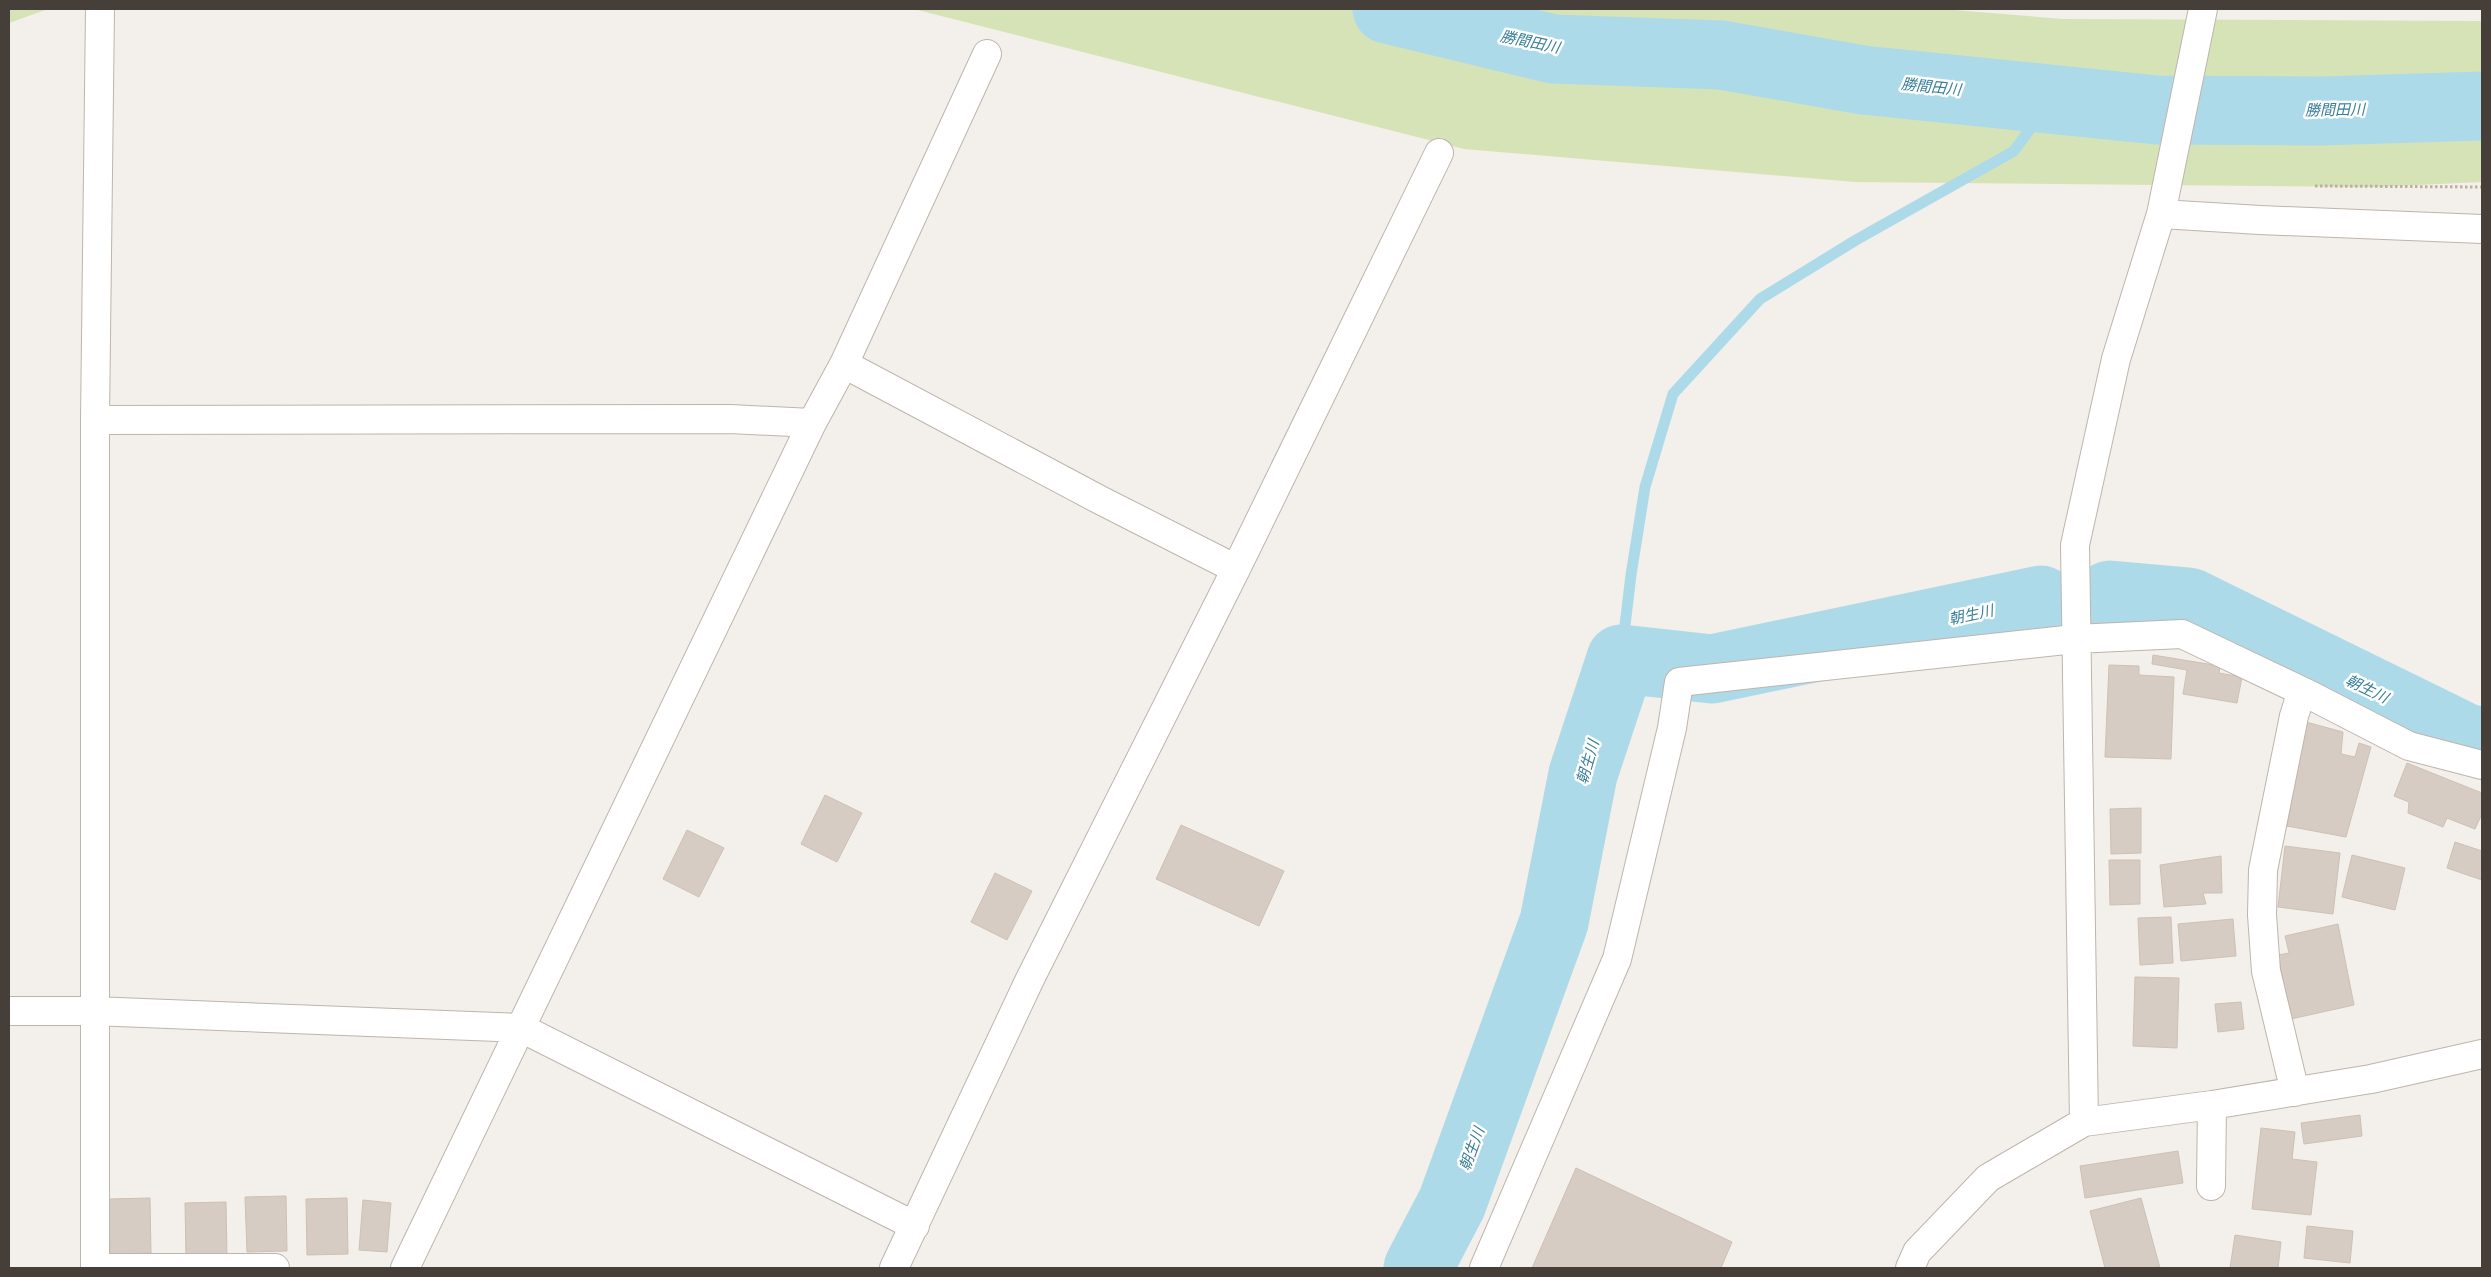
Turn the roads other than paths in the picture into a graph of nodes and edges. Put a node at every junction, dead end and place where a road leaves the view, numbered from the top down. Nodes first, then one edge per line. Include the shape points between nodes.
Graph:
1 (100, 9) edge
2 (2203, 9) edge
3 (987, 54) dead end
4 (1439, 153) dead end
5 (2161, 214) junction
6 (2482, 229) edge
7 (844, 364) junction
8 (95, 420) junction
9 (812, 423) junction
10 (1236, 569) junction
11 (2075, 639) junction
12 (2302, 691) junction
13 (2482, 765) edge
14 (9, 1011) edge
15 (94, 1011) junction
16 (521, 1028) junction
17 (2482, 1054) edge
18 (2294, 1092) junction
19 (2212, 1105) junction
20 (2084, 1122) junction
21 (2211, 1186) dead end
22 (915, 1226) junction
23 (95, 1268) edge
24 (275, 1268) edge
25 (405, 1268) edge
26 (894, 1268) edge
27 (1484, 1268) edge
28 (1910, 1268) edge

1 - 8 street
2 - 5 street
3 - 7 street
4 - 10 street
5 - 6 street
5 - 11 street via 2116,358 2075,545
7 - 9 street
7 - 10 street
8 - 9 street via 730,419
8 - 15 street
9 - 16 street
10 - 22 street via 1034,970
11 - 12 street via 2182,634
11 - 20 street
11 - 27 street via 1679,682 1672,728 1616,959
12 - 13 street via 2409,746
12 - 18 street via 2263,870 2262,915 2266,972
14 - 15 street
15 - 16 street
15 - 23 street
16 - 22 street
16 - 25 street
17 - 18 street
18 - 19 street
19 - 20 street
19 - 21 street
20 - 28 street via 1988,1178 1917,1252
22 - 26 street
23 - 24 street

